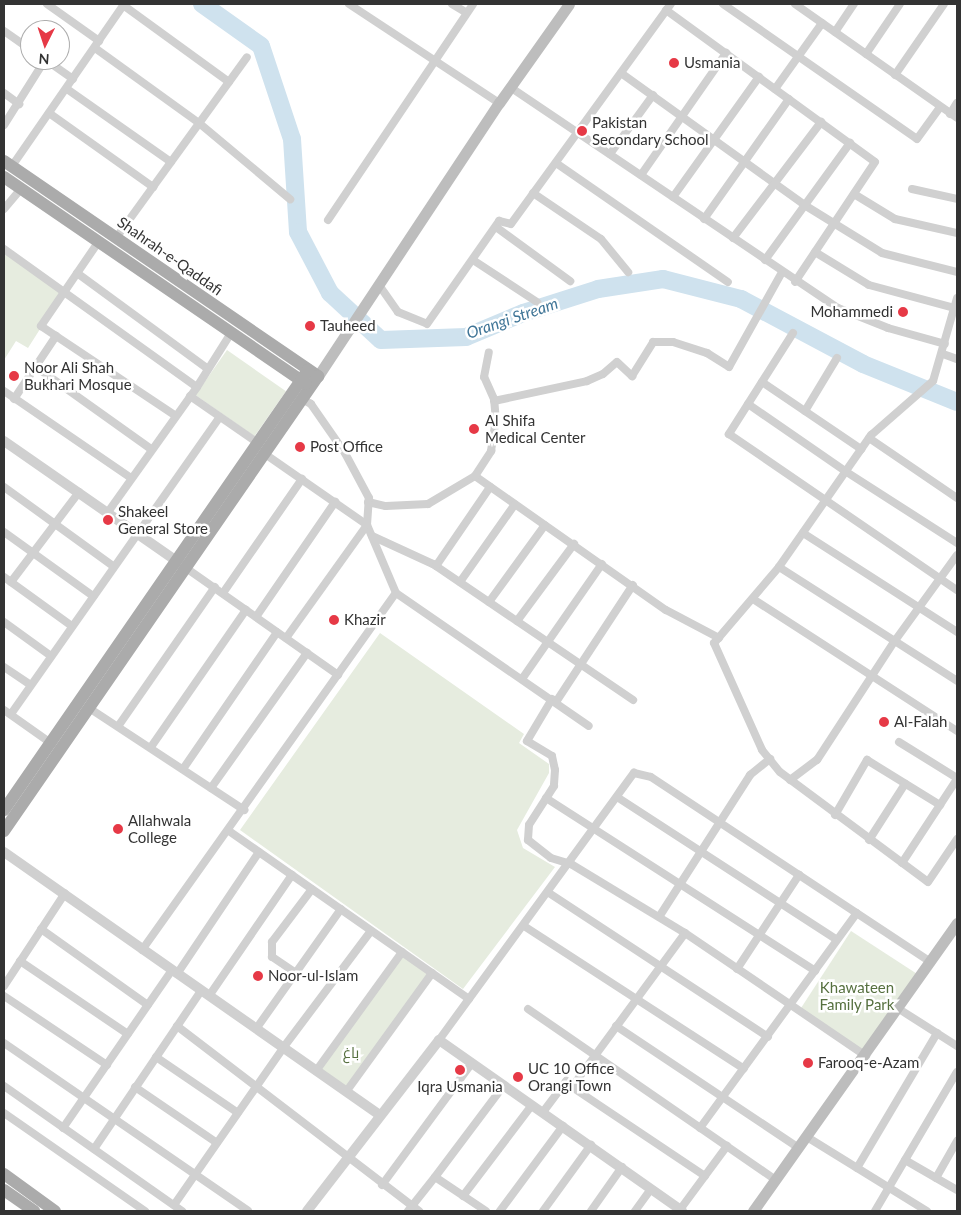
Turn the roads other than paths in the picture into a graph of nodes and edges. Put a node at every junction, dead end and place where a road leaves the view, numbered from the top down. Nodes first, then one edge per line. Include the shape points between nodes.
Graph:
1 (47, 4) edge
2 (349, 4) edge
3 (452, 4) edge
4 (473, 4) edge
5 (569, 4) edge
6 (723, 4) edge
7 (795, 4) edge
8 (811, 4) edge
9 (854, 4) edge
10 (900, 4) edge
11 (944, 4) edge
12 (124, 5) edge
13 (668, 7) edge
14 (806, 12) junction
15 (466, 14) junction
16 (822, 23) junction
17 (4, 31) edge
18 (835, 32) junction
19 (20, 42) edge
20 (97, 45) junction
21 (726, 54) junction
22 (866, 54) junction
23 (247, 57) dead end
24 (798, 57) junction
25 (433, 62) junction
26 (39, 70) edge
27 (60, 70) edge
28 (621, 73) junction
29 (895, 75) junction
30 (758, 77) junction
31 (73, 79) junction
32 (229, 82) junction
33 (510, 87) junction
34 (67, 89) junction
35 (775, 89) junction
36 (4, 93) edge
37 (653, 96) junction
38 (789, 99) junction
39 (498, 103) junction
40 (957, 103) edge
41 (19, 104) junction
42 (940, 107) junction
43 (49, 113) junction
44 (953, 116) edge
45 (682, 117) junction
46 (821, 122) junction
47 (199, 123) junction
48 (4, 125) edge
49 (578, 132) junction
50 (714, 140) junction
51 (850, 143) junction
52 (610, 154) junction
53 (171, 162) junction
54 (556, 162) junction
55 (744, 162) junction
56 (8, 163) edge
57 (641, 175) junction
58 (4, 177) edge
59 (775, 184) junction
60 (153, 187) junction
61 (21, 189) junction
62 (912, 189) dead end
63 (533, 193) junction
64 (854, 194) junction
65 (673, 197) junction
66 (290, 199) dead end
67 (957, 199) edge
68 (806, 206) junction
69 (4, 209) edge
70 (704, 218) junction
71 (328, 220) dead end
72 (833, 224) junction
73 (496, 226) junction
74 (957, 234) edge
75 (116, 238) junction
76 (733, 238) junction
77 (99, 241) junction
78 (4, 249) edge
79 (815, 252) junction
80 (473, 260) junction
81 (765, 260) junction
82 (628, 272) dead end
83 (782, 272) junction
84 (957, 272) edge
85 (77, 273) junction
86 (570, 281) dead end
87 (381, 282) junction
88 (728, 282) dead end
89 (795, 282) junction
90 (63, 294) junction
91 (957, 298) edge
92 (537, 302) dead end
93 (955, 308) junction
94 (954, 325) edge
95 (231, 333) junction
96 (793, 333) dead end
97 (56, 336) junction
98 (945, 344) junction
99 (489, 352) dead end
100 (942, 354) junction
101 (837, 358) dead end
102 (957, 359) edge
103 (36, 367) junction
104 (208, 369) junction
105 (309, 378) junction
106 (762, 382) junction
107 (197, 387) junction
108 (4, 391) edge
109 (190, 396) junction
110 (14, 398) junction
111 (302, 399) junction
112 (494, 401) junction
113 (748, 404) junction
114 (805, 411) junction
115 (176, 416) junction
116 (220, 417) junction
117 (869, 438) junction
118 (4, 441) edge
119 (151, 448) junction
120 (262, 449) junction
121 (861, 449) junction
122 (845, 472) junction
123 (475, 476) junction
124 (131, 478) junction
125 (302, 480) junction
126 (4, 487) edge
127 (490, 487) junction
128 (79, 492) junction
129 (957, 498) edge
130 (825, 501) junction
131 (335, 502) junction
132 (368, 502) junction
133 (515, 504) junction
134 (108, 512) junction
135 (55, 524) junction
136 (545, 524) junction
137 (367, 525) junction
138 (4, 532) edge
139 (137, 532) junction
140 (803, 533) junction
141 (372, 536) junction
142 (957, 542) edge
143 (574, 544) junction
144 (33, 553) junction
145 (957, 555) edge
146 (182, 564) junction
147 (602, 564) junction
148 (113, 566) junction
149 (436, 566) junction
150 (779, 568) junction
151 (4, 577) edge
152 (940, 578) junction
153 (11, 582) junction
154 (460, 582) junction
155 (633, 586) junction
156 (215, 587) junction
157 (957, 590) edge
158 (222, 592) junction
159 (396, 593) junction
160 (93, 596) junction
161 (753, 599) junction
162 (489, 602) junction
163 (920, 607) junction
164 (246, 610) junction
165 (256, 617) junction
166 (4, 622) edge
167 (517, 622) junction
168 (72, 626) junction
169 (277, 632) junction
170 (957, 632) edge
171 (286, 638) junction
172 (718, 638) junction
173 (547, 642) junction
174 (894, 642) junction
175 (307, 653) junction
176 (51, 656) junction
177 (580, 665) junction
178 (4, 666) edge
179 (338, 675) junction
180 (870, 676) junction
181 (522, 679) junction
182 (957, 682) edge
183 (31, 685) junction
184 (633, 700) dead end
185 (554, 701) junction
186 (89, 708) junction
187 (7, 712) edge
188 (119, 725) junction
189 (589, 726) dead end
190 (957, 731) edge
191 (899, 742) dead end
192 (55, 746) junction
193 (151, 748) junction
194 (770, 759) junction
195 (183, 769) junction
196 (957, 779) edge
197 (790, 780) junction
198 (905, 784) junction
199 (212, 788) junction
200 (617, 797) junction
201 (546, 798) junction
202 (940, 805) junction
203 (4, 810) edge
204 (244, 810) junction
205 (835, 815) junction
206 (720, 823) junction
207 (595, 829) junction
208 (4, 830) edge
209 (229, 831) junction
210 (957, 839) edge
211 (869, 840) junction
212 (4, 852) edge
213 (259, 852) junction
214 (701, 852) junction
215 (902, 863) junction
216 (570, 864) junction
217 (292, 875) junction
218 (799, 875) junction
219 (680, 883) junction
220 (312, 889) junction
221 (65, 893) junction
222 (548, 893) junction
223 (782, 904) junction
224 (341, 909) junction
225 (856, 913) junction
226 (658, 917) junction
227 (957, 923) edge
228 (524, 926) junction
229 (41, 929) junction
230 (372, 931) junction
231 (685, 933) junction
232 (761, 935) junction
233 (837, 940) junction
234 (142, 950) junction
235 (402, 952) junction
236 (20, 962) junction
237 (931, 962) junction
238 (660, 966) junction
239 (737, 969) junction
240 (816, 971) junction
241 (175, 972) junction
242 (296, 973) junction
243 (432, 973) junction
244 (4, 986) edge
245 (205, 993) junction
246 (4, 996) edge
247 (469, 999) junction
248 (636, 999) junction
249 (148, 1005) junction
250 (791, 1005) junction
251 (528, 1008) dead end
252 (899, 1009) junction
253 (177, 1026) junction
254 (616, 1026) junction
255 (256, 1029) junction
256 (937, 1033) junction
257 (128, 1034) junction
258 (768, 1037) junction
259 (439, 1040) junction
260 (4, 1043) edge
261 (957, 1046) edge
262 (283, 1048) junction
263 (156, 1056) junction
264 (595, 1056) junction
265 (866, 1056) junction
266 (472, 1063) junction
267 (107, 1065) junction
268 (744, 1069) junction
269 (316, 1071) junction
270 (957, 1072) edge
271 (504, 1085) junction
272 (4, 1086) edge
273 (135, 1087) junction
274 (256, 1087) junction
275 (572, 1087) junction
276 (346, 1092) junction
277 (84, 1098) junction
278 (724, 1098) junction
279 (532, 1105) junction
280 (543, 1112) junction
281 (4, 1113) edge
282 (238, 1113) junction
283 (379, 1115) junction
284 (114, 1119) junction
285 (563, 1126) junction
286 (63, 1128) junction
287 (700, 1128) junction
288 (807, 1138) junction
289 (957, 1141) edge
290 (217, 1143) junction
291 (591, 1145) junction
292 (727, 1146) junction
293 (799, 1148) junction
294 (94, 1149) junction
295 (348, 1158) junction
296 (905, 1160) junction
297 (622, 1167) junction
298 (857, 1168) junction
299 (4, 1174) edge
300 (195, 1175) junction
301 (705, 1176) junction
302 (435, 1177) junction
303 (936, 1178) junction
304 (776, 1180) junction
305 (382, 1185) junction
306 (888, 1188) junction
307 (651, 1189) junction
308 (4, 1190) edge
309 (957, 1190) edge
310 (463, 1196) junction
311 (174, 1205) junction
312 (410, 1209) edge
313 (141, 1210) edge
314 (34, 1211) edge
315 (55, 1211) edge
316 (182, 1211) edge
317 (248, 1211) edge
318 (307, 1211) edge
319 (419, 1211) edge
320 (486, 1211) edge
321 (500, 1211) edge
322 (543, 1211) edge
323 (591, 1211) edge
324 (635, 1211) edge
325 (680, 1211) edge
326 (753, 1211) edge
327 (875, 1211) edge
328 (926, 1211) edge

1 - 20 street
2 - 25 street
3 - 15 street
4 - 15 street
5 - 33 main road
6 - 24 street
7 - 14 street
8 - 14 street
9 - 18 street
10 - 22 street
11 - 29 street
12 - 20 street
12 - 32 street
13 - 21 street
13 - 28 street
14 - 16 street
15 - 25 street
16 - 18 street
16 - 24 street
17 - 19 street
18 - 22 street
20 - 31 street
20 - 47 street
21 - 30 street
21 - 45 street
22 - 29 street
23 - 32 street
24 - 35 street
24 - 42 street via 918,139
25 - 39 street
25 - 71 street
26 - 41 street
27 - 31 street
28 - 37 street
28 - 49 street
29 - 42 street
30 - 35 street
30 - 50 street
31 - 34 street
32 - 47 street
33 - 39 main road
33 - 49 street
34 - 43 street
34 - 53 street
35 - 38 street
36 - 41 street
37 - 45 street
37 - 52 street
38 - 46 street
38 - 55 street
39 - 87 main road
40 - 44 street
41 - 48 street
42 - 44 street
43 - 56 street
43 - 60 street
45 - 50 street
45 - 57 street
46 - 51 street
46 - 59 street
47 - 53 street
47 - 66 street
49 - 52 street
49 - 54 street
50 - 55 street
50 - 65 street
51 - 64 street via 875,162
51 - 68 street
52 - 57 street
53 - 60 street
54 - 63 street
54 - 88 street
55 - 59 street
55 - 70 street
56 - 75 main road, Shahrah-e-Qaddafi
57 - 65 street
58 - 61 main road, Shahrah-e-Qaddafi
59 - 68 street
59 - 76 street
60 - 75 street
61 - 69 street
61 - 77 main road, Shahrah-e-Qaddafi
62 - 67 street
63 - 73 street via 511,224 499,221
63 - 82 street via 601,239
64 - 72 street
64 - 74 street via 894,219
65 - 70 street
68 - 72 street
68 - 81 street
70 - 76 street
72 - 79 street
72 - 84 street via 882,253
73 - 80 street
73 - 86 street
75 - 105 main road, Shahrah-e-Qaddafi
76 - 81 street
77 - 85 street
77 - 95 main road, Shahrah-e-Qaddafi
78 - 90 street
79 - 89 street
79 - 93 street via 869,284
80 - 87 street via 428,324 398,312
80 - 92 street
81 - 83 street
83 - 89 street
83 - 112 street via 729,367 707,353 673,342 653,342 632,376 617,362 603,374 587,381
85 - 90 street
85 - 104 street
87 - 105 main road via 326,364
89 - 98 street via 838,308 888,328
90 - 97 street via 42,326
90 - 107 street
91 - 93 street
93 - 94 street
94 - 98 street
95 - 104 street
95 - 105 main road, Shahrah-e-Qaddafi
96 - 106 street
97 - 103 street
97 - 115 street
98 - 100 street
99 - 112 street via 484,377
100 - 102 street
100 - 117 street via 934,381 909,399
101 - 114 street
103 - 110 street
103 - 119 street
104 - 107 street
105 - 111 main road
105 - 120 main road
106 - 113 street
106 - 114 street
107 - 109 street
108 - 110 street
109 - 115 street
109 - 116 street
110 - 124 street
111 - 120 main road
111 - 132 street via 311,404 345,453
112 - 123 street via 496,421 491,450
113 - 122 street
113 - 130 street via 730,434
114 - 121 street
115 - 119 street
116 - 120 street
116 - 139 street
117 - 121 street
117 - 129 street
118 - 128 street
119 - 124 street
120 - 125 street
120 - 146 main road
121 - 122 street
122 - 130 street
122 - 142 street
123 - 127 street
123 - 132 street via 428,504 386,506
124 - 134 street
125 - 131 street
125 - 158 street
126 - 135 street
127 - 133 street
127 - 149 street
128 - 134 street
128 - 135 street
130 - 140 street
130 - 152 street
131 - 137 street
131 - 165 street
132 - 137 street
133 - 136 street
133 - 154 street
134 - 139 street
135 - 144 street
135 - 148 street
136 - 143 street
136 - 162 street
137 - 141 street
137 - 171 street
138 - 144 street
139 - 146 street
139 - 148 street
140 - 150 street
140 - 163 street
141 - 149 street
141 - 159 street
143 - 147 street
143 - 167 street
144 - 153 street
144 - 160 street
145 - 152 street
146 - 156 street
146 - 186 main road
146 - 192 main road
147 - 155 street
147 - 173 street
148 - 160 street
149 - 154 street
150 - 161 street
150 - 174 street
151 - 153 street
152 - 157 street
152 - 163 street
153 - 168 street
154 - 162 street
155 - 172 street via 666,610
155 - 177 street
156 - 158 street
156 - 188 street
158 - 164 street
159 - 179 street
159 - 181 street
160 - 168 street
161 - 172 street
161 - 180 street
162 - 167 street
163 - 170 street
163 - 174 street
164 - 165 street
164 - 193 street
165 - 169 street
166 - 176 street
167 - 173 street
168 - 176 street
169 - 171 street
169 - 195 street
171 - 175 street
172 - 194 street via 714,643 730,684 762,750
173 - 177 street
173 - 181 street
174 - 180 street
174 - 182 street
175 - 179 street
175 - 199 street
176 - 183 street
177 - 184 street
177 - 185 street
178 - 183 street
179 - 204 street
180 - 190 street
180 - 197 street via 817,760
181 - 185 street
183 - 187 street
185 - 189 street
185 - 201 street via 527,741 552,756 554,786
186 - 188 street
186 - 192 main road
187 - 192 street
188 - 193 street
191 - 196 street
192 - 203 main road
192 - 208 main road
193 - 195 street
194 - 197 street
194 - 206 street via 750,776
195 - 199 street
196 - 202 street
197 - 205 street
198 - 202 street
198 - 205 street via 867,760
198 - 211 street
199 - 204 street
200 - 206 street via 634,773 651,777
200 - 207 street
200 - 214 street
201 - 207 street
201 - 216 street via 529,825 528,840 551,858
202 - 215 street
204 - 209 street
205 - 211 street
206 - 214 street
206 - 218 street
207 - 216 street
207 - 219 street
209 - 213 street
209 - 234 street
210 - 215 street via 928,882
211 - 215 street
212 - 221 street
213 - 217 street
213 - 241 street
214 - 219 street
214 - 223 street
216 - 222 street
216 - 226 street
217 - 220 street
217 - 245 street
218 - 223 street
218 - 225 street
219 - 226 street
219 - 232 street
220 - 224 street
220 - 242 street via 272,942 272,957
221 - 229 street
221 - 234 street
222 - 228 street
222 - 238 street
223 - 232 street
223 - 233 street
224 - 230 street
224 - 242 street
225 - 233 street
225 - 237 street
226 - 231 street
227 - 237 main road
228 - 247 street
228 - 248 street
229 - 236 street
229 - 249 street
230 - 235 street
230 - 262 street
231 - 238 street
231 - 239 street
232 - 239 street
232 - 240 street
233 - 240 street
234 - 241 street
235 - 243 street
235 - 269 street
236 - 244 street
236 - 257 street
237 - 252 main road
238 - 248 street
238 - 258 street
239 - 250 street
240 - 250 street
241 - 245 street
241 - 249 street
242 - 255 street
243 - 247 street
243 - 276 street
245 - 253 street
245 - 255 street
246 - 267 street
247 - 259 street
248 - 254 street
248 - 268 street
249 - 257 street
250 - 258 street
250 - 265 street
251 - 264 street
252 - 256 street
252 - 265 main road
253 - 263 street
253 - 274 street
254 - 264 street
254 - 278 street
255 - 262 street
256 - 261 street
256 - 298 street
257 - 267 street
258 - 268 street
259 - 266 street
259 - 283 street
260 - 277 street
262 - 269 street
262 - 274 street
263 - 273 street
263 - 282 street
264 - 275 street
264 - 287 street
265 - 288 main road
266 - 271 street
266 - 305 street
267 - 277 street
268 - 278 street
269 - 276 street
270 - 296 street
271 - 279 street
271 - 302 street
272 - 286 street
273 - 284 street
273 - 290 street
274 - 282 street
274 - 295 street
275 - 280 street via 566,1082
275 - 301 street
276 - 283 street
277 - 284 street
277 - 286 street
278 - 287 street
278 - 293 street
279 - 280 street
279 - 310 street
280 - 285 street
281 - 313 street
282 - 290 street
283 - 295 street
284 - 294 street
284 - 300 street
285 - 291 street
285 - 321 street
286 - 294 street
287 - 292 street
288 - 293 main road
288 - 298 street
289 - 303 street
290 - 300 street
291 - 297 street
291 - 322 street
292 - 301 street
292 - 304 street
293 - 304 main road
294 - 311 street
295 - 305 street
295 - 318 street
296 - 303 street
296 - 306 street
297 - 307 street
297 - 323 street
298 - 306 street
299 - 315 main road
300 - 311 street
300 - 317 street
301 - 325 street
302 - 310 street
302 - 312 street
303 - 309 street
304 - 326 main road
305 - 312 street
306 - 327 street
306 - 328 street
307 - 324 street
307 - 325 street
308 - 314 main road
310 - 320 street
311 - 316 street
312 - 319 street

